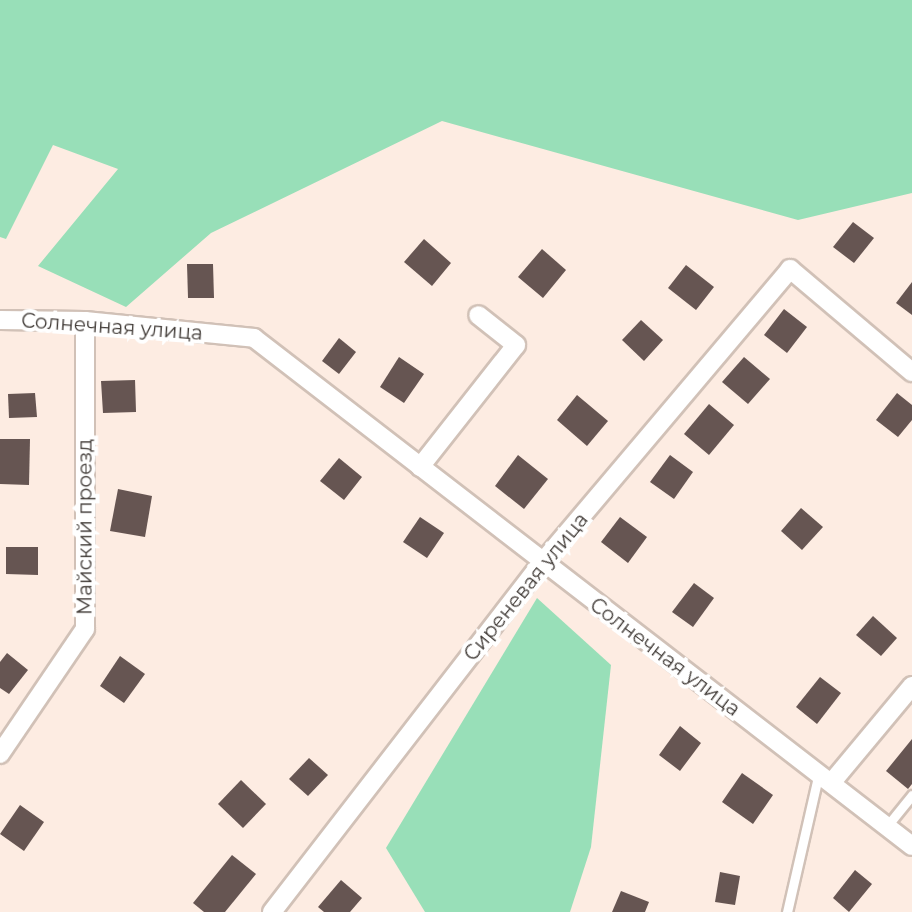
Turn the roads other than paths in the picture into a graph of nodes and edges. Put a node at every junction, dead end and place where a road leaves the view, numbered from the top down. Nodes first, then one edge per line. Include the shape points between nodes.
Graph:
1 (478, 315) dead end
2 (0, 320) edge
3 (85, 321) junction
4 (912, 372) edge
5 (420, 467) junction
6 (541, 564) junction
7 (912, 686) edge
8 (0, 754) edge
9 (826, 777) junction
10 (912, 795) edge
11 (887, 826) junction
12 (912, 846) edge
13 (272, 912) edge
14 (787, 912) edge

1 - 5 street via 516,345
2 - 3 street, Солнечная улица
3 - 5 street, Солнечная улица via 254,338
3 - 8 street, Майский проезд via 85,629
4 - 6 street, Сиреневая улица via 790,269
5 - 6 street, Солнечная улица
6 - 9 street, Солнечная улица
6 - 13 street, Сиреневая улица
7 - 9 street
9 - 11 street, Солнечная улица
9 - 14 lane
10 - 11 lane
11 - 12 street, Солнечная улица

